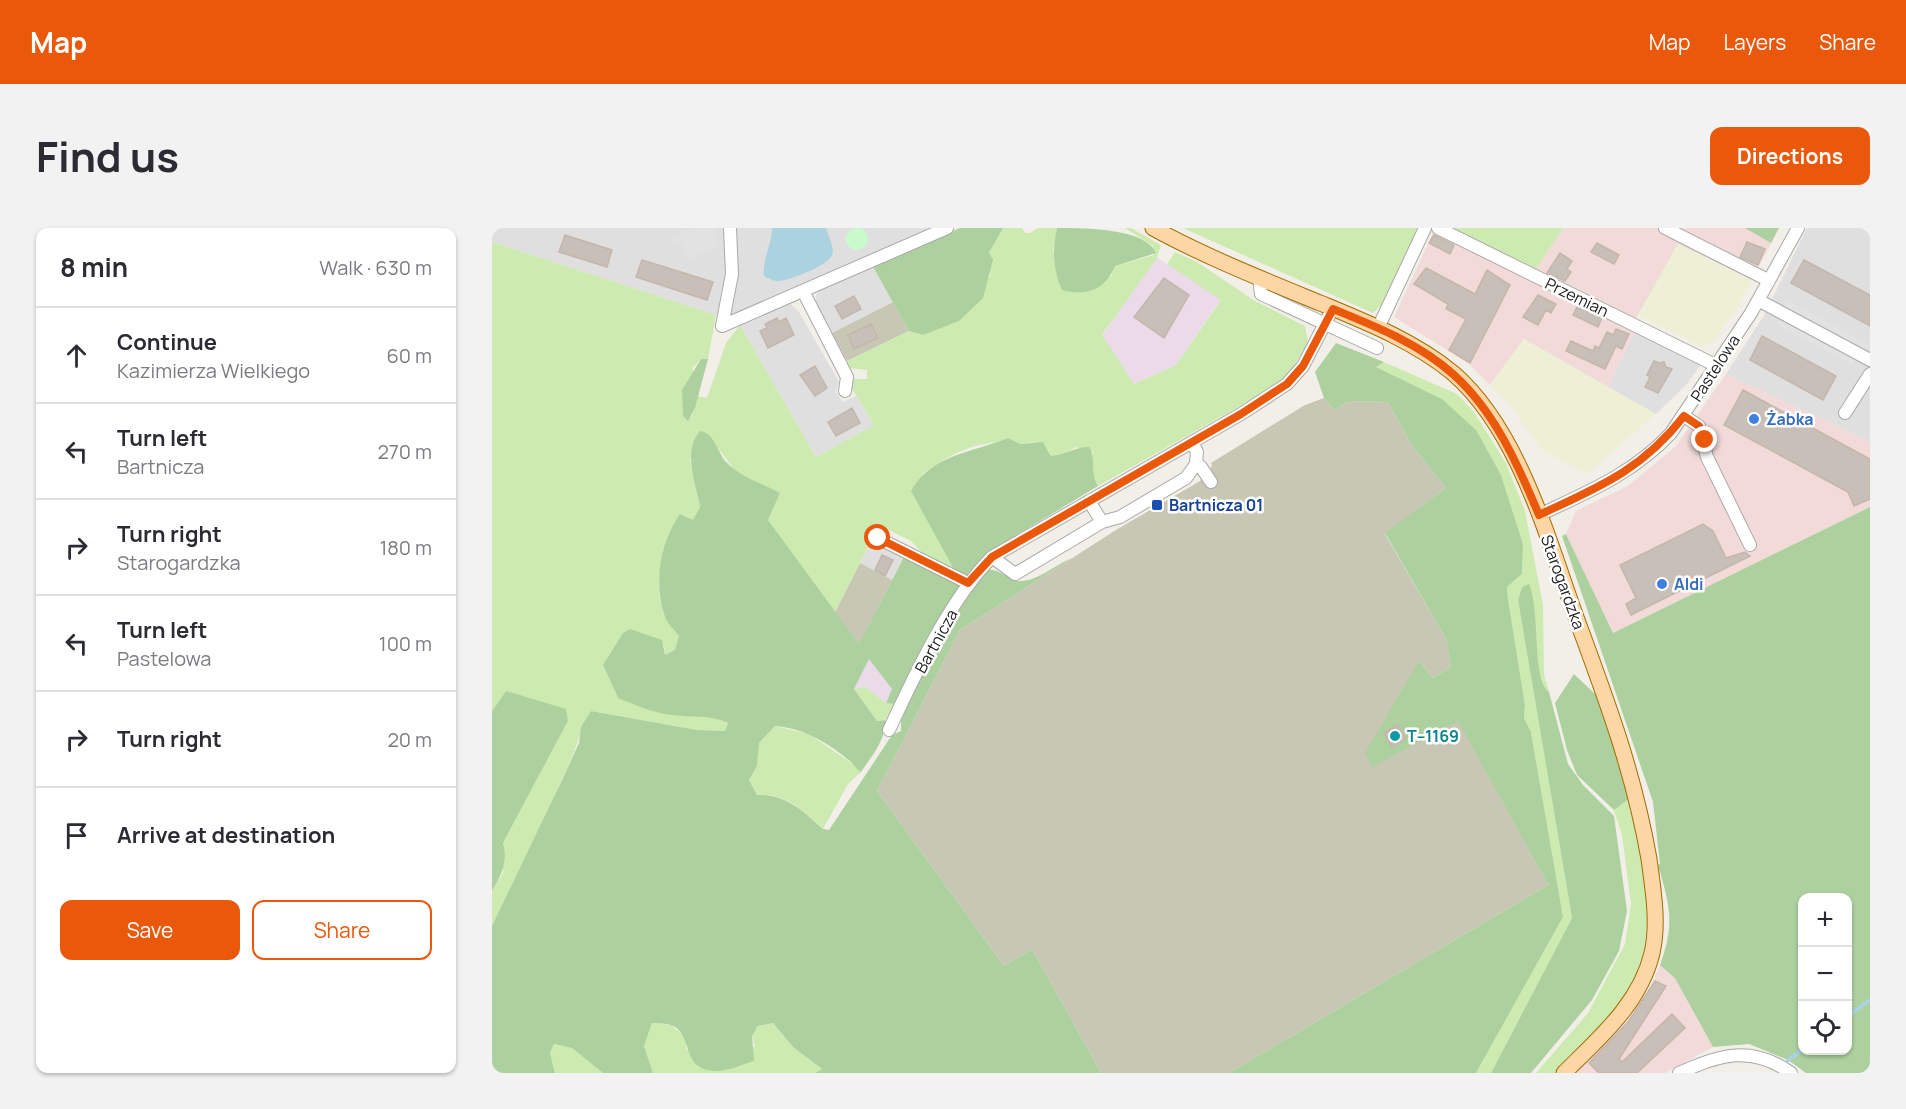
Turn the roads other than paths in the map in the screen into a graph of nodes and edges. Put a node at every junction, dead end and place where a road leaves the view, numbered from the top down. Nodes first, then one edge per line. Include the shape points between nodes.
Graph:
1 (730, 228) edge
2 (947, 228) edge
3 (1152, 228) edge
4 (1425, 228) edge
5 (1438, 228) edge
6 (1665, 228) edge
7 (1798, 228) edge
8 (1259, 278) junction
9 (1768, 280) junction
10 (803, 291) junction
11 (1758, 300) junction
12 (1333, 309) junction
13 (1325, 325) junction
14 (1378, 328) junction
15 (1377, 348) dead end
16 (1870, 360) edge
17 (1717, 366) junction
18 (1870, 374) edge
19 (845, 391) dead end
20 (1845, 413) dead end
21 (1684, 416) junction
22 (1192, 442) junction
23 (1196, 464) junction
24 (1211, 482) dead end
25 (1089, 501) junction
26 (1539, 515) junction
27 (1102, 522) junction
28 (878, 538) dead end
29 (1750, 545) dead end
30 (992, 557) junction
31 (968, 583) junction
32 (889, 730) dead end
33 (1564, 1073) edge
34 (1679, 1073) edge
35 (1791, 1073) edge

1 - 10 street via 732,274 722,326
2 - 10 street
3 - 8 main road, Starogardzka
4 - 14 street
5 - 17 street, Przemian
6 - 9 street
7 - 9 street, Pastelowa
8 - 12 main road, Starogardzka
8 - 13 street via 1261,294
9 - 11 street, Pastelowa
10 - 19 street via 847,377
11 - 16 street
11 - 17 street, Pastelowa
12 - 13 street, Bartnicza
12 - 14 main road, Starogardzka
13 - 15 street
13 - 22 street, Bartnicza via 1303,366 1287,384
14 - 26 main road, Starogardzka via 1454,374 1479,401 1516,463
17 - 21 street, Pastelowa
18 - 20 street
21 - 26 street, Pastelowa via 1656,449 1624,474
21 - 29 street via 1699,426 1707,457
22 - 23 street via 1197,452
22 - 25 street, Bartnicza
23 - 24 street
23 - 27 street via 1186,478 1119,517
25 - 27 street
25 - 30 street, Bartnicza
26 - 33 main road, Starogardzka via 1625,752 1653,884 1655,922 1652,953 1636,993 1616,1021
27 - 30 street via 1016,574
28 - 31 street
30 - 31 street, Bartnicza
31 - 32 street, Bartnicza
34 - 35 street via 1711,1058 1741,1055 1764,1058

